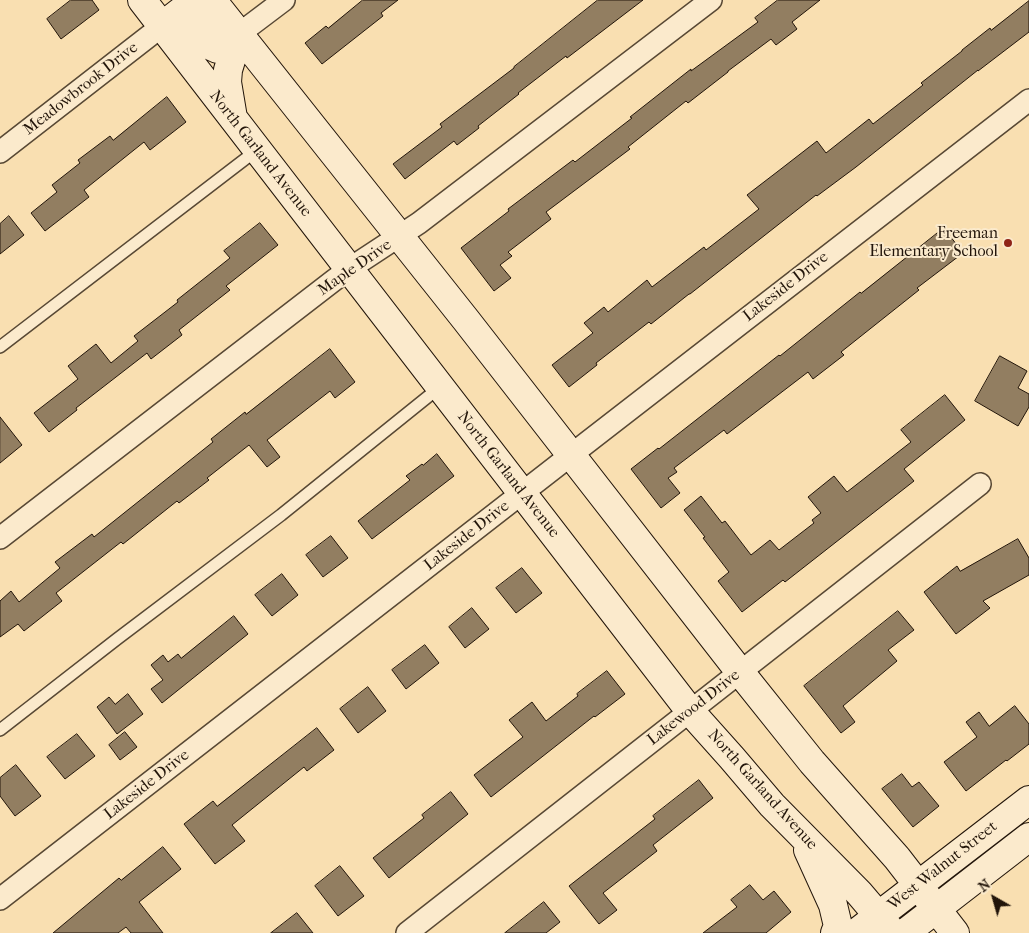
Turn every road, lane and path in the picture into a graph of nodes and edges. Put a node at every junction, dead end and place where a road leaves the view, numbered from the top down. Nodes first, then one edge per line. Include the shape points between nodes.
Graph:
1 (142, 0) edge
2 (176, 0) edge
3 (212, 0) edge
4 (284, 0) edge
5 (711, 0) edge
6 (162, 26) junction
7 (239, 34) junction
8 (1029, 100) edge
9 (233, 118) junction
10 (257, 150) junction
11 (0, 152) edge
12 (399, 237) junction
13 (349, 269) junction
14 (0, 346) edge
15 (440, 387) junction
16 (570, 455) junction
17 (980, 484) dead end
18 (522, 493) junction
19 (0, 538) edge
20 (740, 672) junction
21 (690, 711) junction
22 (0, 730) edge
23 (1029, 800) edge
24 (800, 833) junction
25 (1029, 837) edge
26 (918, 885) junction
27 (0, 899) edge
28 (936, 908) junction
29 (886, 924) edge
30 (407, 933) edge
31 (836, 933) edge
32 (856, 933) edge
33 (905, 933) edge
34 (955, 933) edge

1 - 6 main road, North Garland Avenue
2 - 6 main road
3 - 7 main road
4 - 7 street
5 - 12 street, Maple Drive
6 - 7 main road via 182,30 222,50
6 - 9 main road, North Garland Avenue
6 - 11 street, Meadowbrook Drive
7 - 9 main road via 227,82
7 - 12 main road
8 - 16 street, Lakeside Drive
9 - 10 main road, North Garland Avenue
10 - 13 main road, North Garland Avenue
10 - 14 lane
12 - 13 street, Maple Drive
12 - 16 main road
13 - 15 main road, North Garland Avenue
13 - 19 street, Maple Drive
15 - 18 main road, North Garland Avenue
15 - 22 lane via 281,515
16 - 18 street, Lakeside Drive
16 - 20 main road
17 - 20 street, Lakewood Drive
18 - 21 main road, North Garland Avenue
18 - 27 street, Lakeside Drive
20 - 21 street, Lakewood Drive
20 - 26 main road
21 - 24 main road, North Garland Avenue
21 - 30 street, Lakewood Drive
23 - 26 main road, West Walnut Street
24 - 29 main road, North Garland Avenue
24 - 31 main road via 833,905 838,926
25 - 28 main road, West Walnut Street
26 - 28 main road
26 - 29 main road, West Walnut Street
28 - 33 main road, West Walnut Street
28 - 34 main road
29 - 32 main road, West Walnut Street

